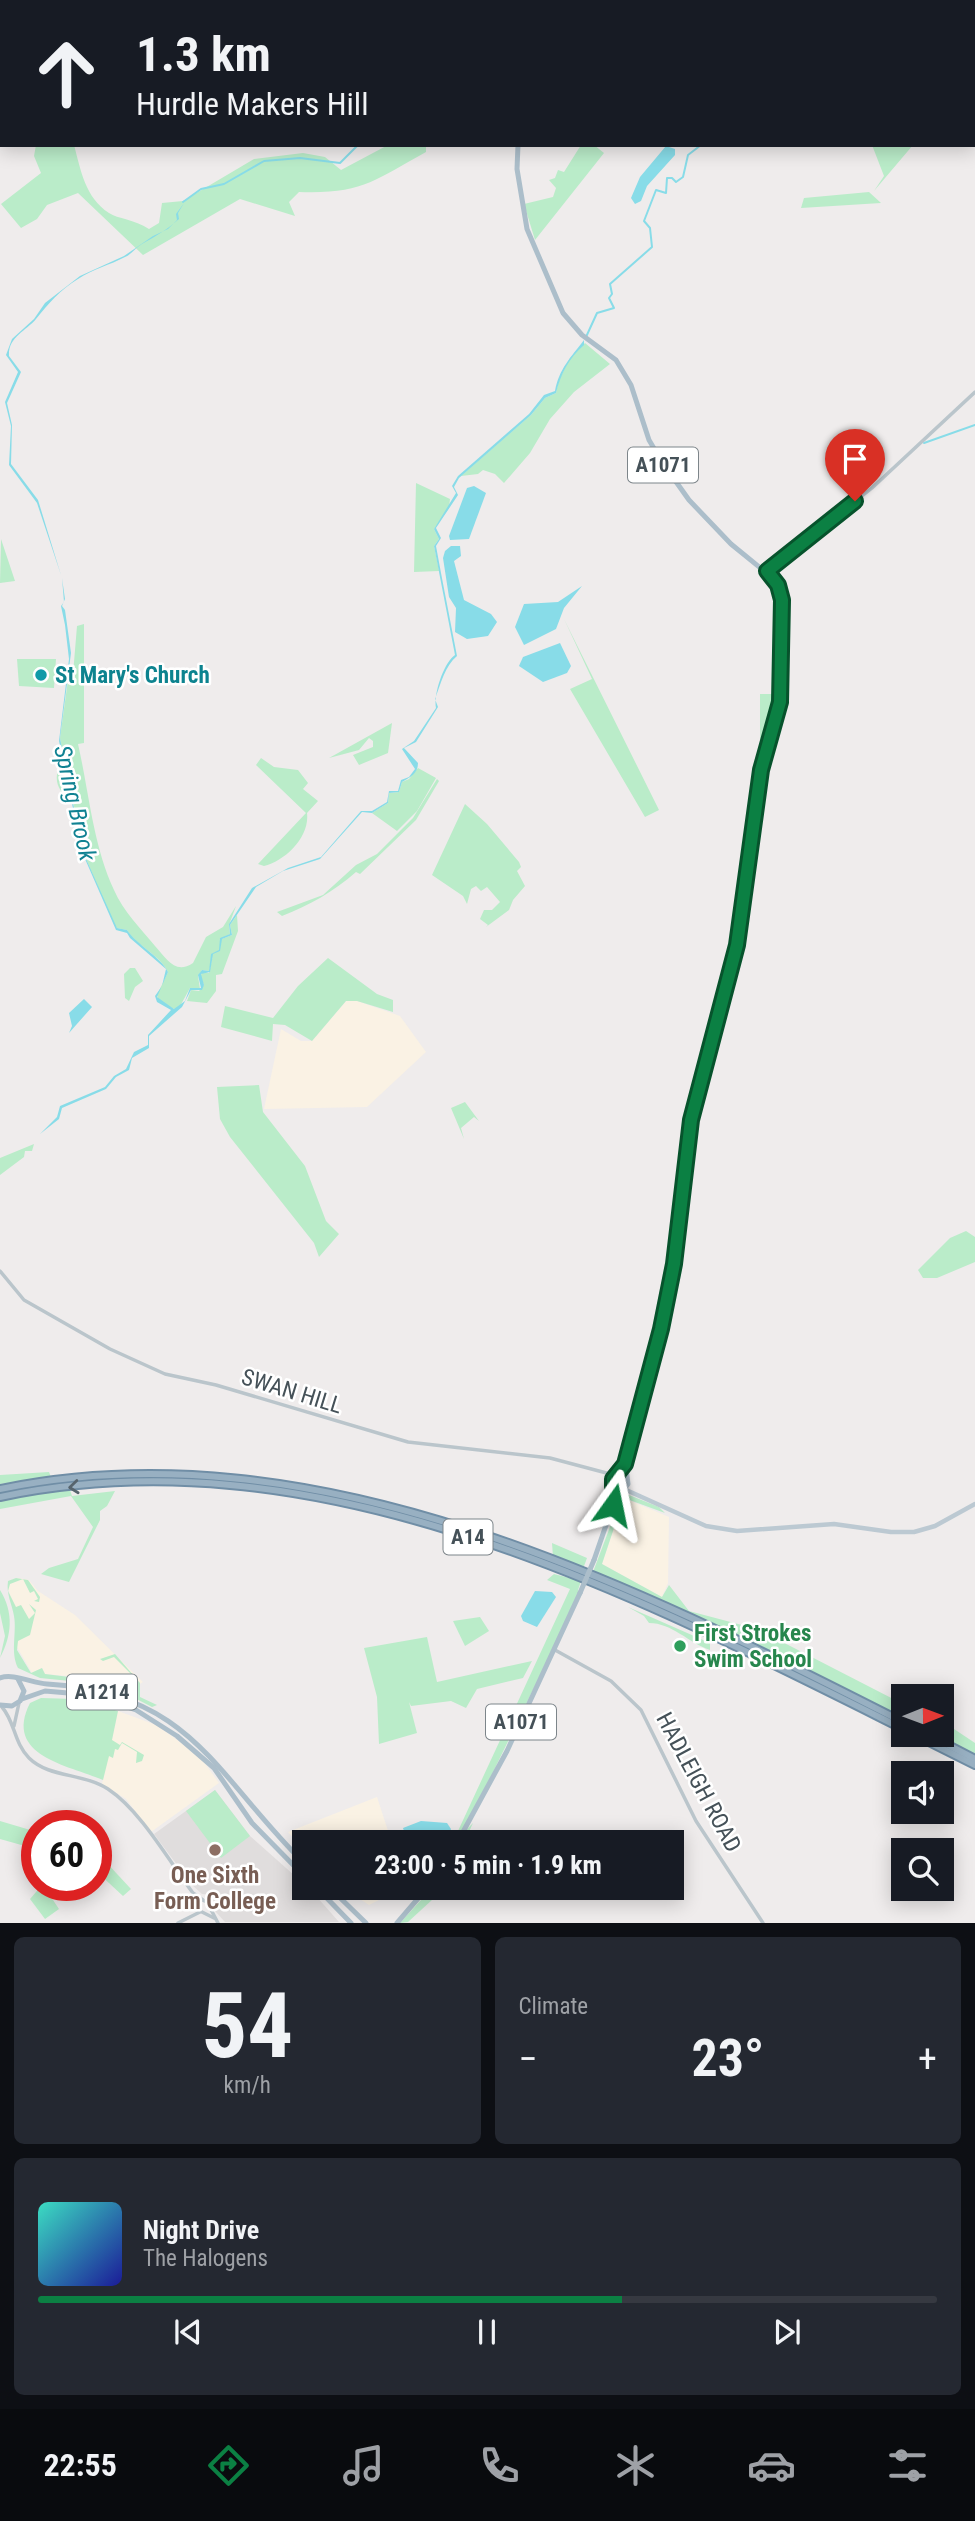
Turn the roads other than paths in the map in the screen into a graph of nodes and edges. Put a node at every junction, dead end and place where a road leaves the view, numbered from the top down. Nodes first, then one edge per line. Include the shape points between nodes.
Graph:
1 (518, 147) edge
2 (975, 392) edge
3 (767, 571) junction
4 (0, 1271) edge
5 (625, 1464) junction
6 (602, 1473) junction
7 (618, 1475) junction
8 (627, 1479) junction
9 (613, 1484) junction
10 (0, 1489) edge
11 (623, 1489) junction
12 (636, 1492) junction
13 (0, 1497) edge
14 (615, 1499) junction
15 (975, 1504) edge
16 (555, 1650) junction
17 (0, 1678) edge
18 (18, 1679) junction
19 (21, 1700) junction
20 (0, 1705) edge
21 (891, 1716) edge
22 (891, 1723) edge
23 (14, 1730) junction
24 (939, 1747) edge
25 (952, 1747) edge
26 (975, 1759) edge
27 (975, 1765) edge
28 (222, 1781) junction
29 (235, 1786) junction
30 (464, 1830) edge
31 (263, 1835) junction
32 (292, 1850) edge
33 (292, 1865) edge
34 (193, 1893) junction
35 (203, 1900) junction
36 (329, 1900) edge
37 (342, 1900) edge
38 (417, 1900) edge
39 (196, 1905) junction
40 (208, 1908) junction
41 (202, 1912) junction
42 (188, 1916) junction
43 (214, 1918) junction
44 (362, 1921) edge
45 (178, 1923) edge
46 (218, 1923) edge
47 (351, 1923) edge
48 (397, 1923) edge
49 (763, 1923) edge

1 - 3 main road, A1071 via 524,216 561,310 582,335 622,368 649,440 676,483 731,544
2 - 3 street via 872,488
3 - 5 main road, A1071 via 780,592 778,712 762,764 736,955 691,1120 674,1264 661,1329
4 - 6 street, SWAN HILL via 24,1300 165,1374 408,1442 550,1458
5 - 7 main road, A1071
5 - 8 main road, A1071
6 - 7 street, SWAN HILL
6 - 9 street, SWAN HILL
7 - 8 main road
7 - 9 main road
8 - 11 main road
8 - 12 main road
9 - 11 main road
9 - 14 main road, A1071
10 - 21 highway, A14 via 99,1475 189,1475 244,1478 371,1502 559,1561 664,1606
11 - 12 main road
11 - 14 main road, A1071
12 - 15 main road via 706,1525 737,1531 834,1524 914,1532
22 -> 13 highway, A14 via 560,1568 367,1508 193,1481 100,1484
14 - 16 main road, A1071, bridge
16 - 30 main road, A1071
16 - 49 street, HADLEIGH ROAD via 611,1681 640,1710 691,1812
17 - 18 main road
18 - 19 main road via 23,1686
18 - 29 main road, A1214 via 93,1689 138,1704 179,1727
19 - 20 main road via 12,1706
19 - 23 street
19 - 28 main road, A1214 via 45,1691 91,1695 136,1710 177,1736 206,1760
20 - 23 street
23 - 34 street via 31,1761 44,1769 93,1781 127,1805
24 - 27 highway
25 - 26 highway
28 - 29 main road
28 - 31 main road, A1214
29 - 31 main road
29 - 32 main road, A1214
31 - 33 main road, A1214
34 - 35 street
34 - 39 street
35 - 39 street
35 - 40 street
36 - 47 main road
37 - 44 main road
38 - 48 main road
39 - 41 street
39 - 42 street
40 - 41 street
40 - 43 street
41 - 42 street
41 - 43 street
42 - 45 street
43 - 46 street

